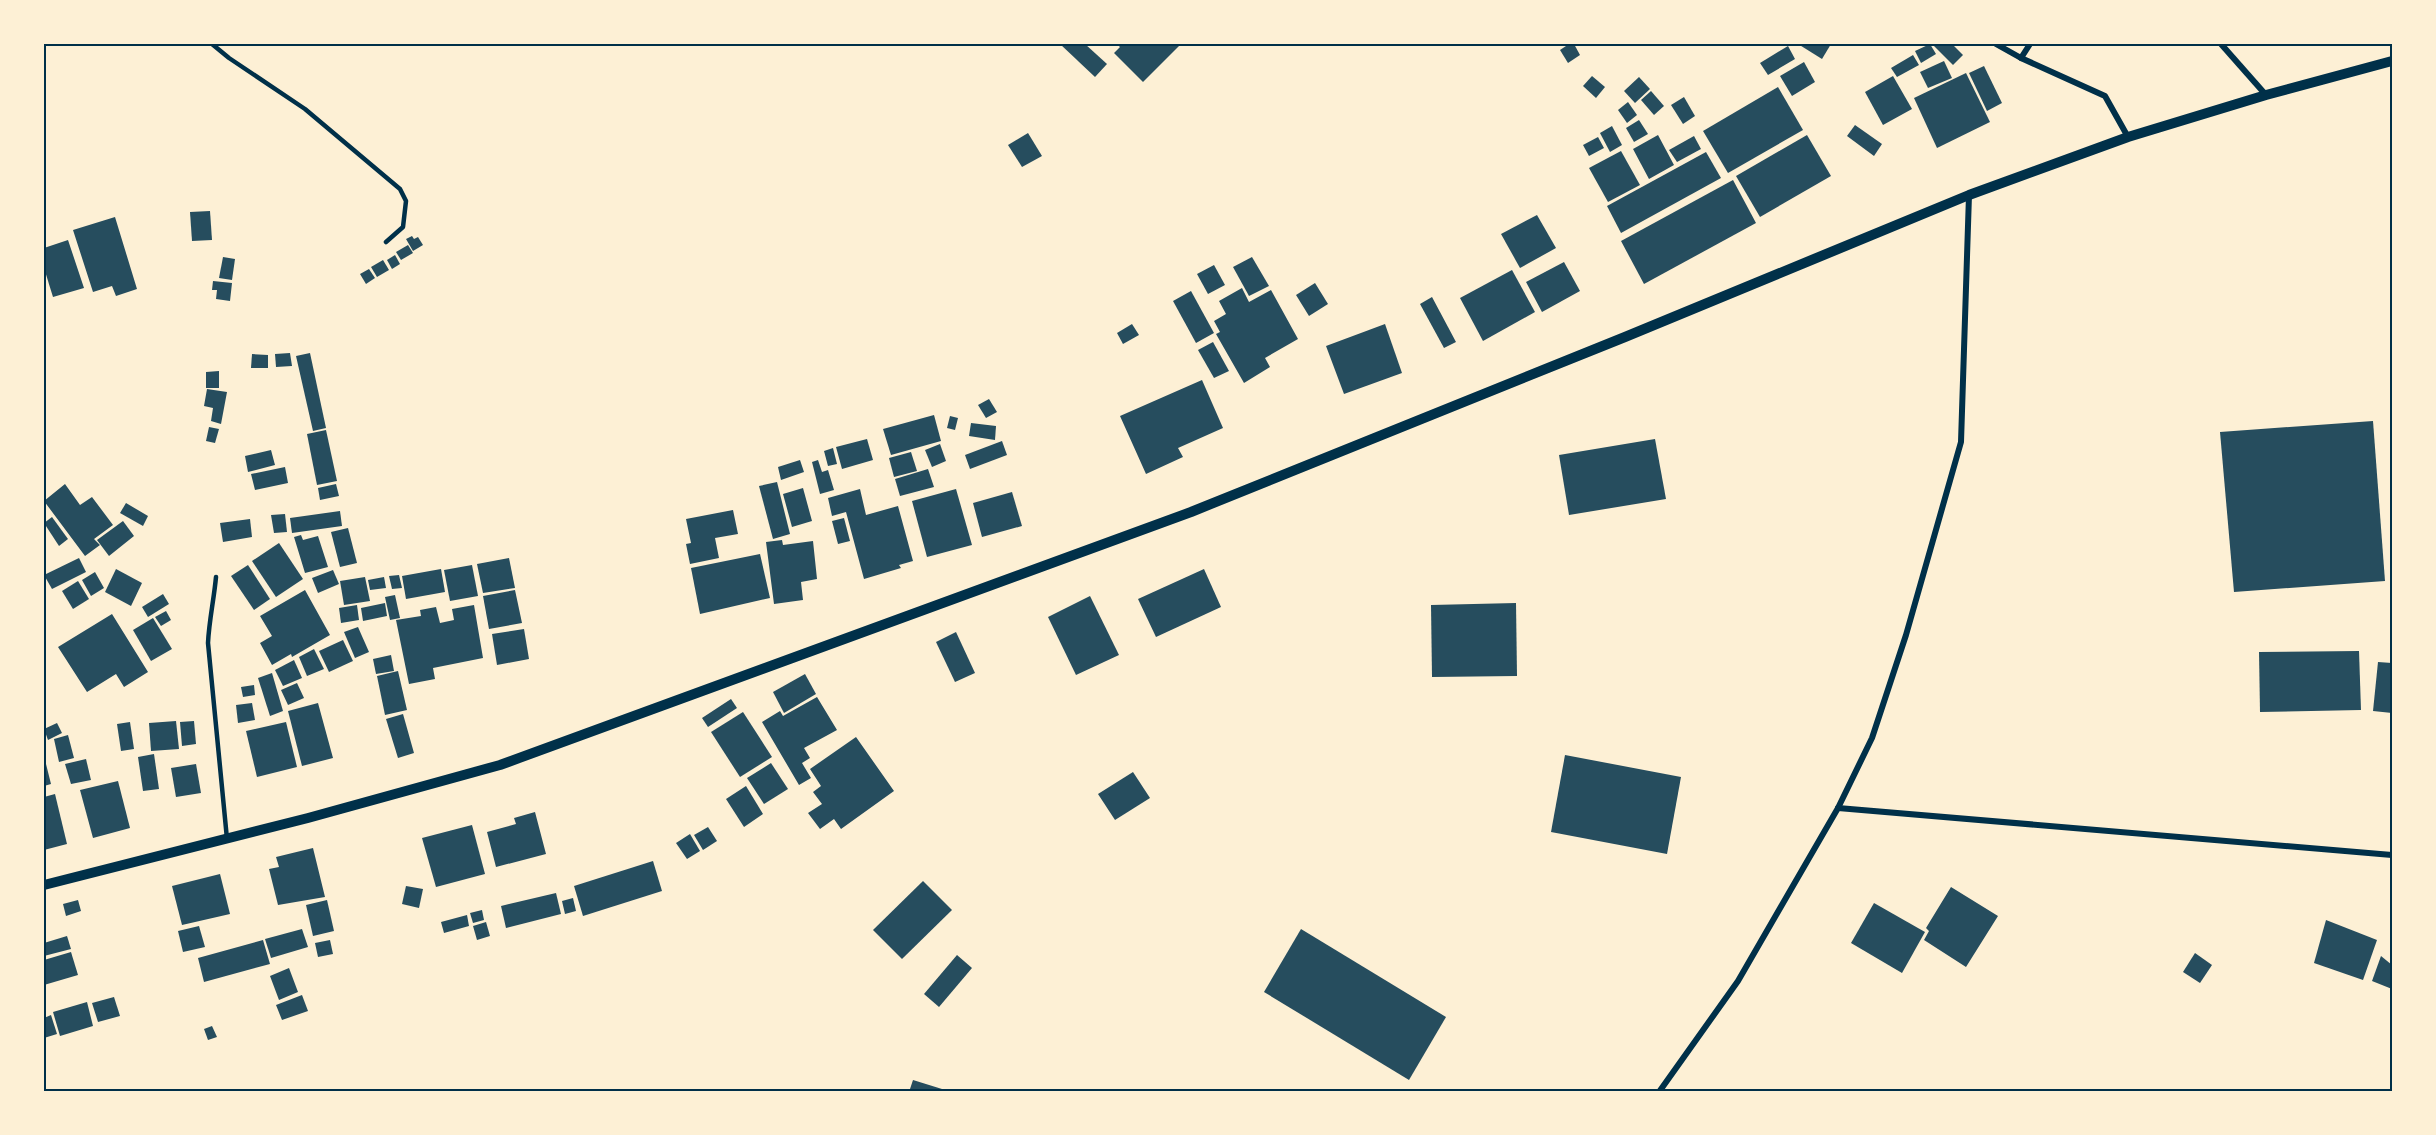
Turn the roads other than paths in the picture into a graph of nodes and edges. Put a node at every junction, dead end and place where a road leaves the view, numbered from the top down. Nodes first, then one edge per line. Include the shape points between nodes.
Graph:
1 (212, 44) edge
2 (1996, 44) edge
3 (2030, 44) edge
4 (2221, 44) edge
5 (2021, 58) junction
6 (2392, 61) edge
7 (2266, 95) junction
8 (2128, 137) junction
9 (1969, 195) junction
10 (386, 242) dead end
11 (216, 577) dead end
12 (1838, 808) junction
13 (227, 839) junction
14 (2392, 855) edge
15 (44, 885) edge
16 (1659, 1092) edge

1 - 10 lane via 305,110 400,189 406,201 403,227
2 - 5 street
3 - 5 street
4 - 7 street
5 - 8 street via 2105,96
6 - 7 street
7 - 8 street
8 - 9 street
9 - 12 street via 1961,442 1872,738
9 - 13 street via 1180,516 500,765
11 - 13 lane via 208,644
12 - 14 street
12 - 16 street via 1738,981
13 - 15 street

